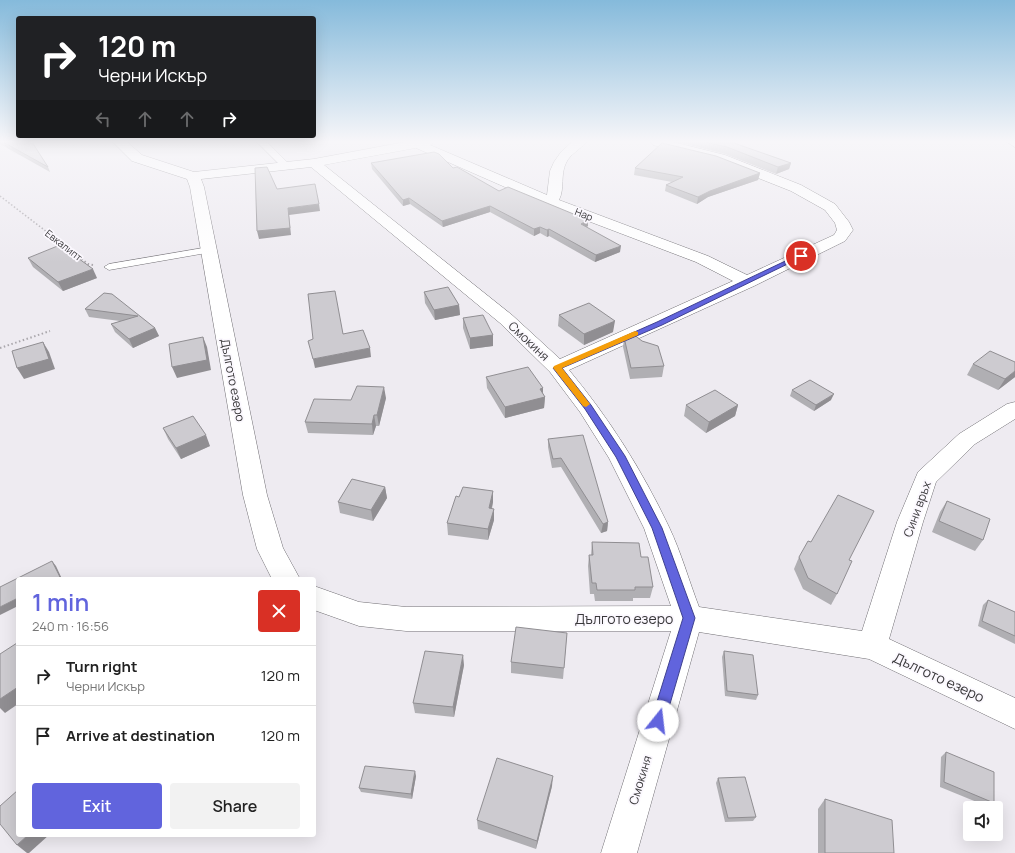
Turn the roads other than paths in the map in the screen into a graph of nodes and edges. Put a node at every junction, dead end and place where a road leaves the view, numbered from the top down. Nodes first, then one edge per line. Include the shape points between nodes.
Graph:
1 (195, 182) edge
2 (337, 182) edge
3 (507, 182) edge
4 (557, 182) edge
5 (780, 182) edge
6 (551, 202) junction
7 (209, 250) junction
8 (109, 267) road end
9 (748, 282) junction
10 (557, 368) junction
11 (1015, 409) edge
12 (285, 577) edge
13 (316, 599) edge
14 (689, 618) junction
15 (872, 646) junction
16 (1015, 714) edge
17 (619, 853) edge

1 - 7 street, Дългото езеро
2 - 10 street, Смокиня via 506,320
3 - 6 street, Нар
4 - 6 street via 556,194
5 - 9 street via 830,207 845,230 840,238
6 - 9 street, Нар via 702,259
7 - 8 lane
7 - 12 street, Дългото езеро via 255,495 270,549
9 - 10 street
10 - 14 street, Смокиня via 588,407 620,456 657,528
11 - 15 street, Сини връх via 967,439 926,478
13 - 14 street, Дългото езеро via 359,614 406,619
14 - 15 street, Дългото езеро
14 - 17 street, Смокиня
15 - 16 street, Дългото езеро

